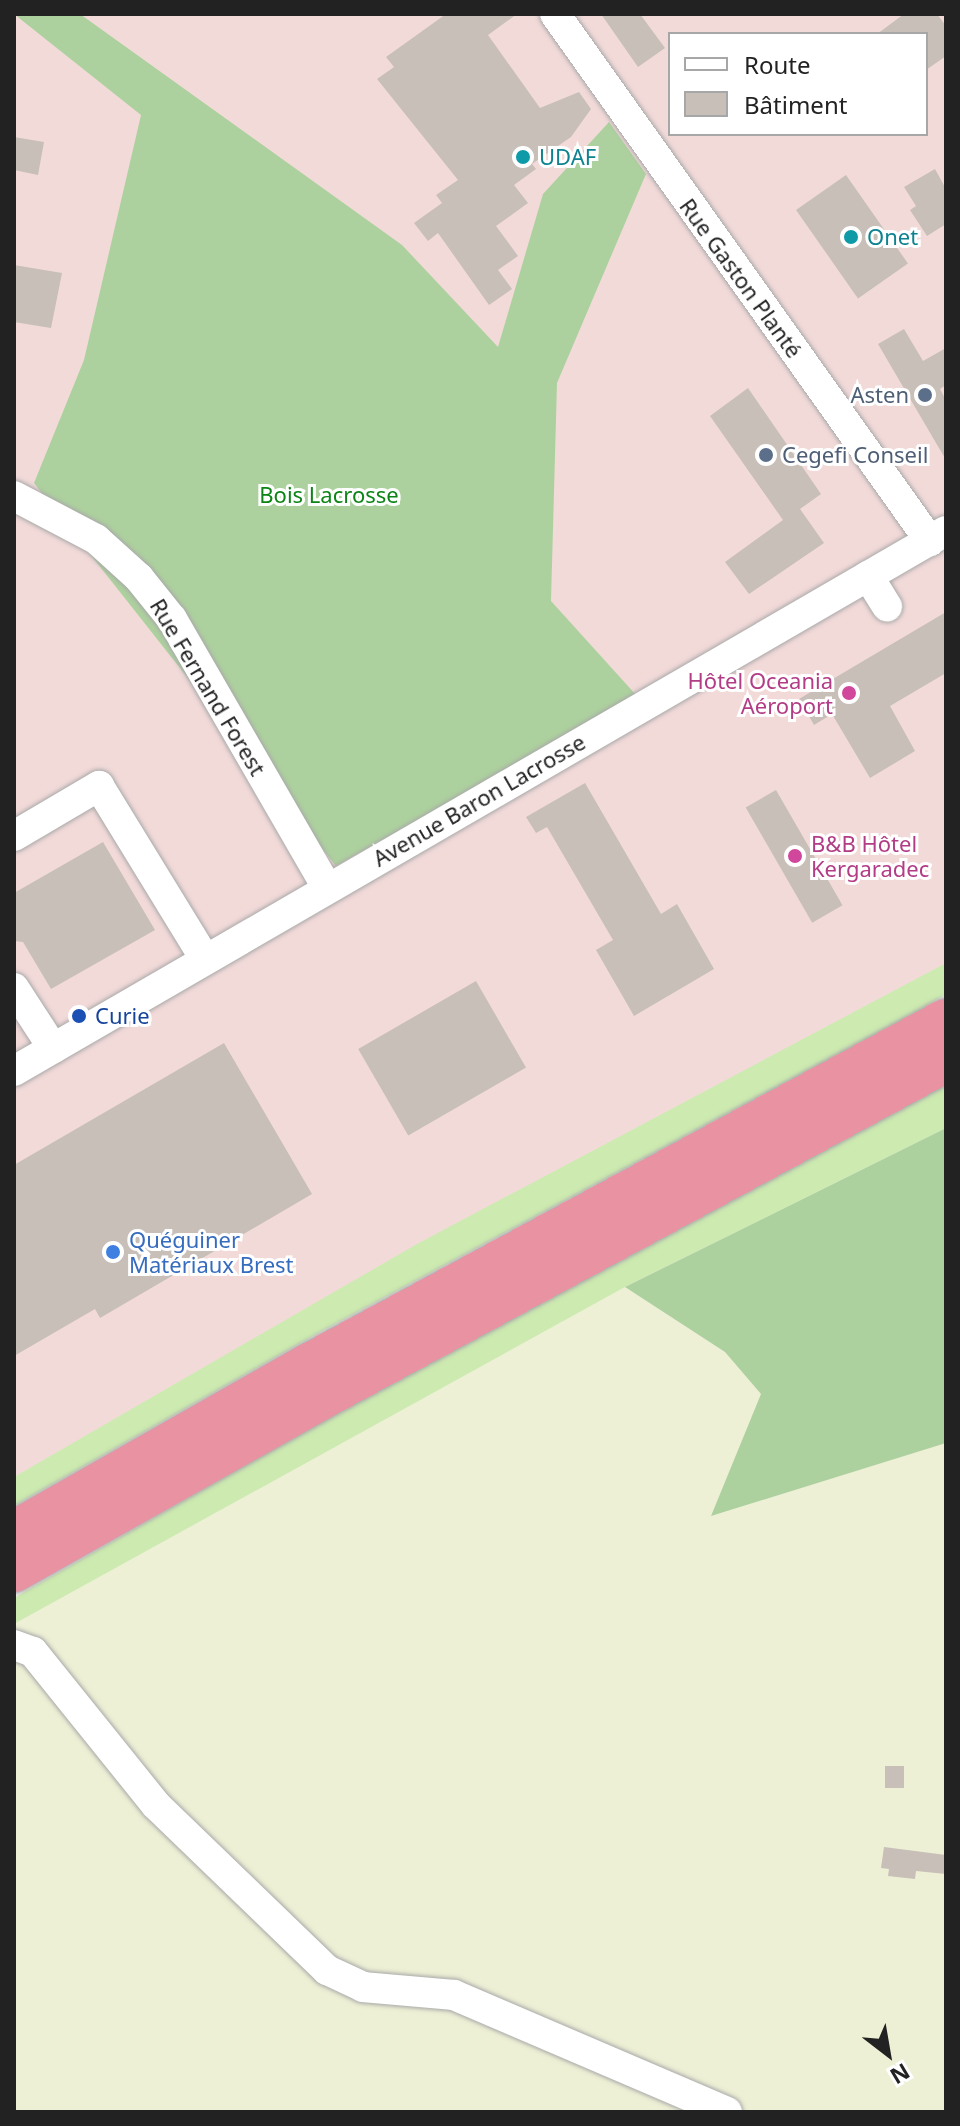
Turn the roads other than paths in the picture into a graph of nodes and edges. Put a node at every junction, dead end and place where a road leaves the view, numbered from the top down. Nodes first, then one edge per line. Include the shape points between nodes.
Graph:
1 (555, 14) edge
2 (14, 496) edge
3 (938, 536) edge
4 (868, 576) junction
5 (887, 606) dead end
6 (14, 836) edge
7 (327, 887) junction
8 (205, 959) junction
9 (14, 988) edge
10 (946, 1021) edge
11 (53, 1048) junction
12 (946, 1060) edge
13 (14, 1071) edge
14 (14, 1533) edge
15 (14, 1570) edge
16 (14, 1645) edge
17 (727, 2112) edge

1 - 3 street, Rue Gaston Planté
2 - 7 street, Rue Fernand Forest via 96,539 172,619
3 - 4 street, Avenue Baron Lacrosse
4 - 5 street
4 - 7 street, Avenue Baron Lacrosse
6 - 8 street via 99,786
7 - 8 street, Avenue Baron Lacrosse
8 - 11 street, Avenue Baron Lacrosse
9 - 11 street
10 - 14 highway via 310,1365
11 - 13 street, Avenue Baron Lacrosse
12 - 15 highway via 349,1382
16 - 17 street via 33,1652 156,1805 327,1970 363,1987 454,1995

